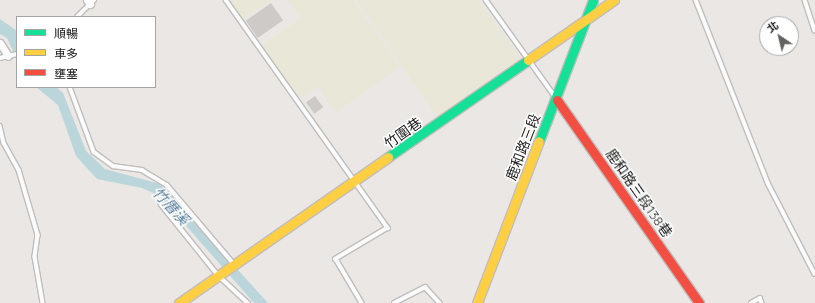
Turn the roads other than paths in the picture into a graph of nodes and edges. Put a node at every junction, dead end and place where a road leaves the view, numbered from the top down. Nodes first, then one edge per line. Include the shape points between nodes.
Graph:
1 (226, 0) edge
2 (486, 0) edge
3 (593, 0) edge
4 (614, 0) edge
5 (696, 0) edge
6 (805, 0) edge
7 (90, 1) edge
8 (78, 16) edge
9 (587, 21) junction
10 (815, 30) edge
11 (0, 43) edge
12 (16, 54) edge
13 (8, 56) junction
14 (0, 58) edge
15 (530, 61) junction
16 (70, 88) edge
17 (557, 100) junction
18 (0, 126) edge
19 (356, 183) junction
20 (161, 204) dead end
21 (234, 264) junction
22 (815, 274) edge
23 (218, 275) junction
24 (43, 303) edge
25 (179, 303) edge
26 (248, 303) edge
27 (362, 303) edge
28 (394, 303) edge
29 (440, 303) edge
30 (477, 303) edge
31 (699, 303) edge
32 (752, 303) edge
33 (762, 303) edge

1 - 19 lane
2 - 15 lane
3 - 9 street, 鹿和路三段
4 - 9 street, 竹圍巷
5 - 22 lane via 768,183
6 - 10 lane
7 - 8 lane
9 - 15 street, 竹圍巷
9 - 17 street, 鹿和路三段
11 - 13 street
12 - 13 lane
13 - 14 lane
15 - 17 lane
15 - 19 street, 竹圍巷
16 - 21 lane via 86,138 94,152 113,166 142,170 167,185
17 - 30 street, 鹿和路三段
17 - 31 street, 鹿和路三段138巷
18 - 24 lane via 4,143 19,170 38,235 35,257
19 - 21 street, 竹圍巷
19 - 27 lane via 388,228 336,259
20 - 23 lane
21 - 23 street, 竹圍巷
23 - 25 street, 竹圍巷
23 - 26 lane
28 - 29 lane via 425,287
32 - 33 lane via 760,298

